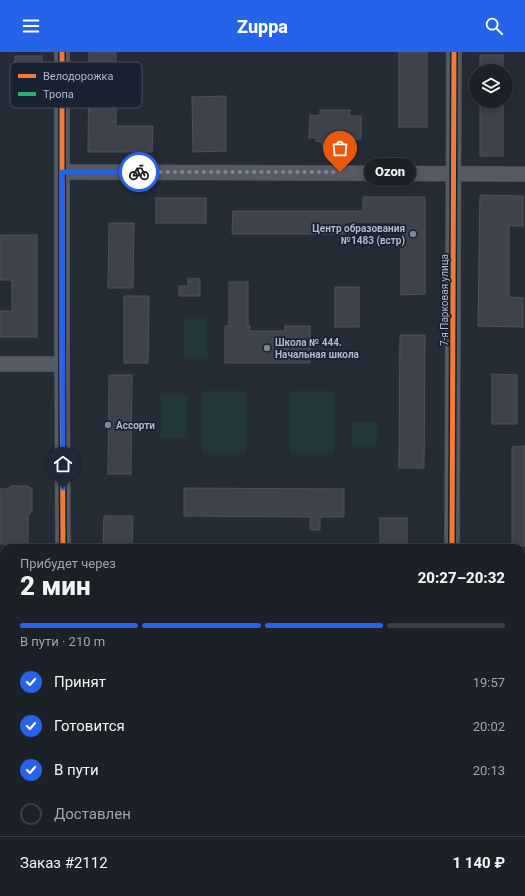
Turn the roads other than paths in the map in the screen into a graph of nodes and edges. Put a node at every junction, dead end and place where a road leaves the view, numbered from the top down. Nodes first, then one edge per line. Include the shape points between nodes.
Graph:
1 (454, 52) edge
2 (62, 108) edge
3 (62, 172) junction
4 (454, 173) junction
5 (525, 174) edge
6 (0, 364) edge
7 (62, 364) junction
8 (64, 544) edge
9 (452, 544) edge

1 - 4 street, 7-я Парковая улица
2 - 3 street
3 - 4 street
3 - 7 street
4 - 5 street
4 - 9 street, 7-я Парковая улица
6 - 7 street
7 - 8 street

